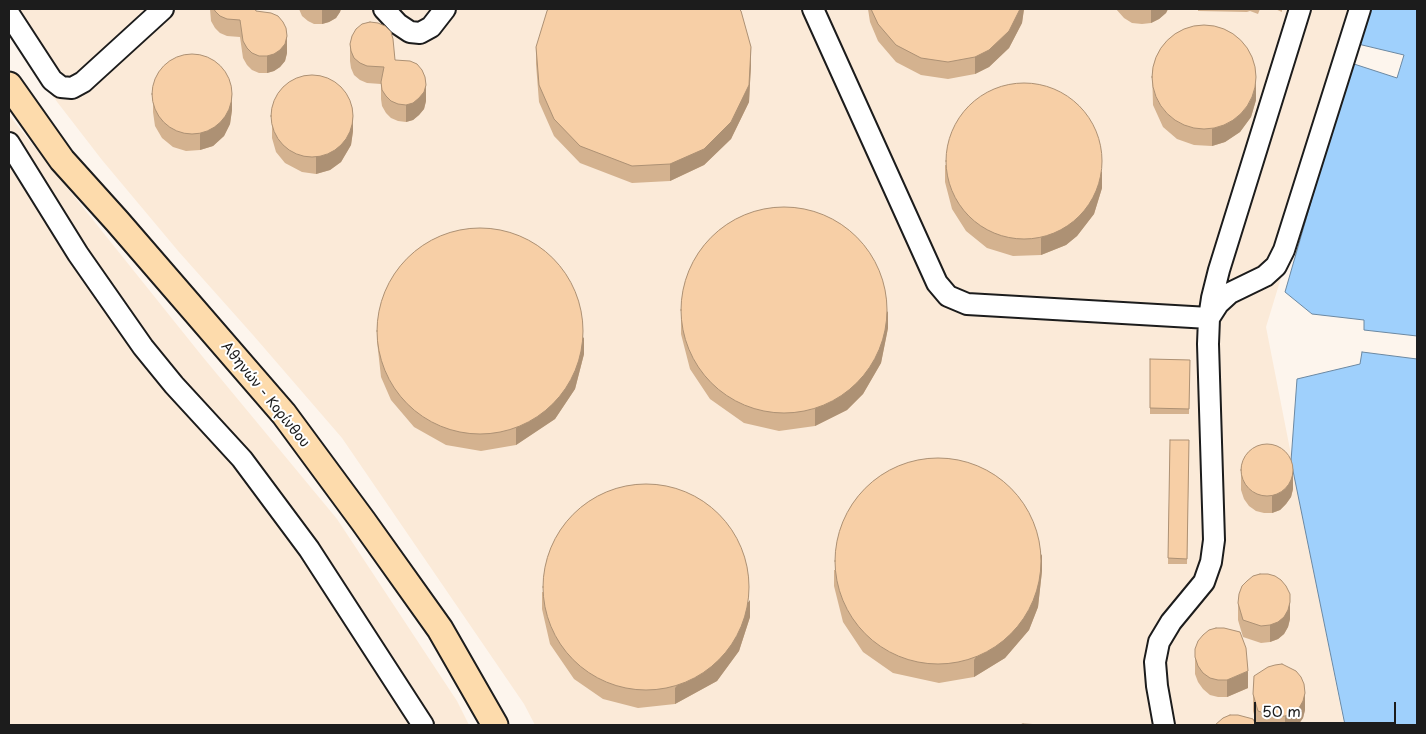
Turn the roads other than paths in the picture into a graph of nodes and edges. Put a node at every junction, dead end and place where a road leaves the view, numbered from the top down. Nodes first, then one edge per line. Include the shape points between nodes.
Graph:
1 (162, 9) edge
2 (384, 9) edge
3 (445, 9) edge
4 (813, 9) edge
5 (1300, 9) edge
6 (1360, 9) edge
7 (9, 14) edge
8 (9, 85) edge
9 (9, 143) edge
10 (1209, 318) junction
11 (422, 725) edge
12 (495, 725) edge
13 (1164, 725) edge

1 - 7 lane via 83,82 72,88 61,87 52,80
2 - 3 lane via 410,32 420,33 431,27
4 - 10 lane via 936,283 948,296 967,304
5 - 10 lane via 1219,270
6 - 10 lane via 1280,258 1265,276 1230,293
8 - 12 main road, Αθηνών - Κορίνθου via 62,160 284,414 440,629
9 - 11 lane via 78,254 143,346 242,459 310,549
10 - 13 lane via 1213,548 1204,582 1159,642 1155,662

